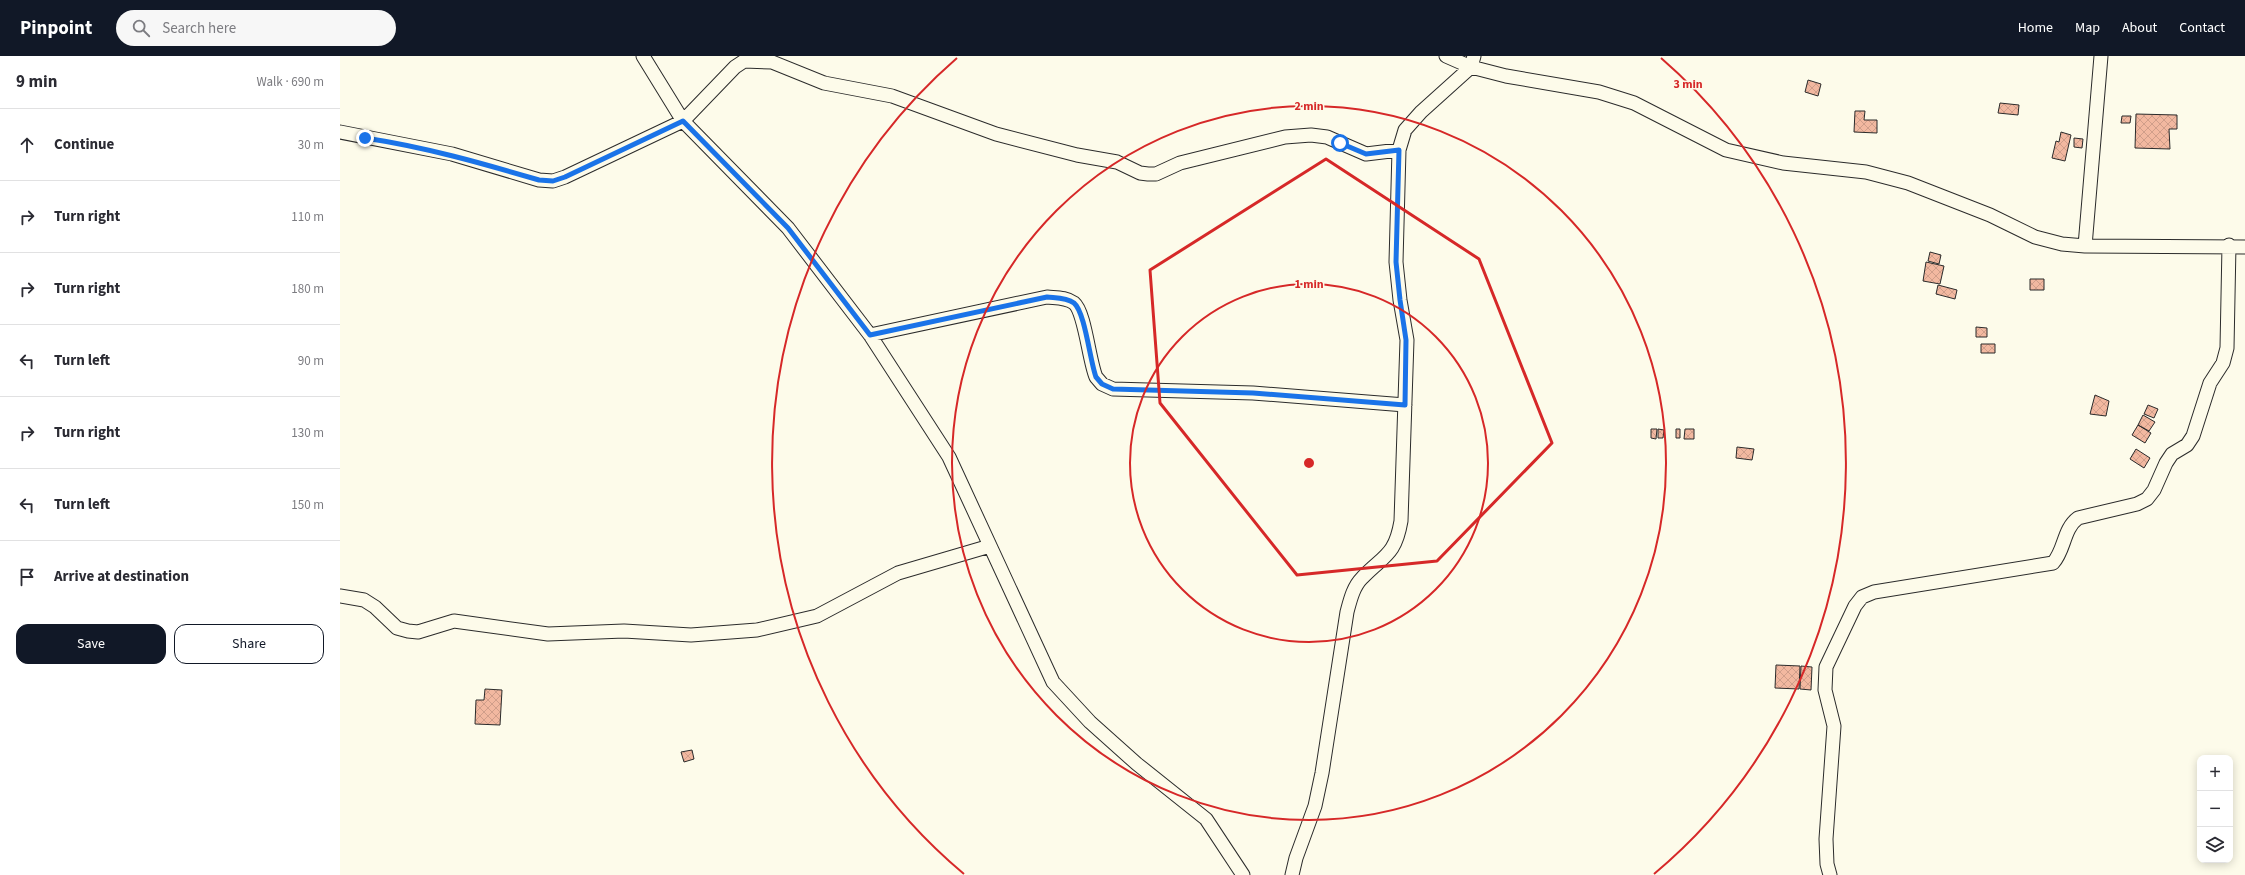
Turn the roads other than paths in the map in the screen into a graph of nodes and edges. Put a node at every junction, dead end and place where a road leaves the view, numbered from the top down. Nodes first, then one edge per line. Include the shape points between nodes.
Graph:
1 (643, 56) edge
2 (1446, 56) edge
3 (2101, 56) edge
4 (1472, 62) edge
5 (683, 121) junction
6 (340, 132) edge
7 (1399, 150) junction
8 (2229, 245) junction
9 (2085, 246) junction
10 (2245, 247) edge
11 (870, 335) junction
12 (1405, 405) junction
13 (990, 546) junction
14 (340, 596) edge
15 (1242, 875) edge
16 (1292, 875) edge
17 (1830, 875) edge

1 - 5 street
2 - 4 street
3 - 9 street
4 - 7 street via 1405,130
4 - 9 street via 1506,76 1599,92 1634,103 1726,150 1783,163 1866,172 1901,182 1990,215 2035,237 2062,244
5 - 6 street via 553,181 539,180 431,149
5 - 7 street via 735,67 744,61 754,60 772,62 824,83 892,96 996,134 1077,155 1117,162 1148,174 1156,174 1180,163 1284,137 1327,137 1366,154
5 - 11 street via 788,228
7 - 12 street via 1396,262 1406,340
8 - 9 street
8 - 10 street
8 - 17 street via 2226,355 2210,383 2193,436 2166,463 2147,499 2073,521 2053,563 1874,592 1862,597 1855,606 1826,666 1826,694 1834,718 1826,839
11 - 12 street via 1047,297 1062,298 1074,303 1081,315 1096,377 1102,384 1113,389 1253,393
11 - 13 street via 949,457
12 - 16 street via 1401,521 1398,539 1391,552 1361,578 1353,592 1347,612 1315,806
13 - 14 street via 898,574 817,616 757,630 691,635 624,631 548,634 454,621 418,632 398,628 364,600
13 - 15 street via 1053,682 1090,722 1206,819

